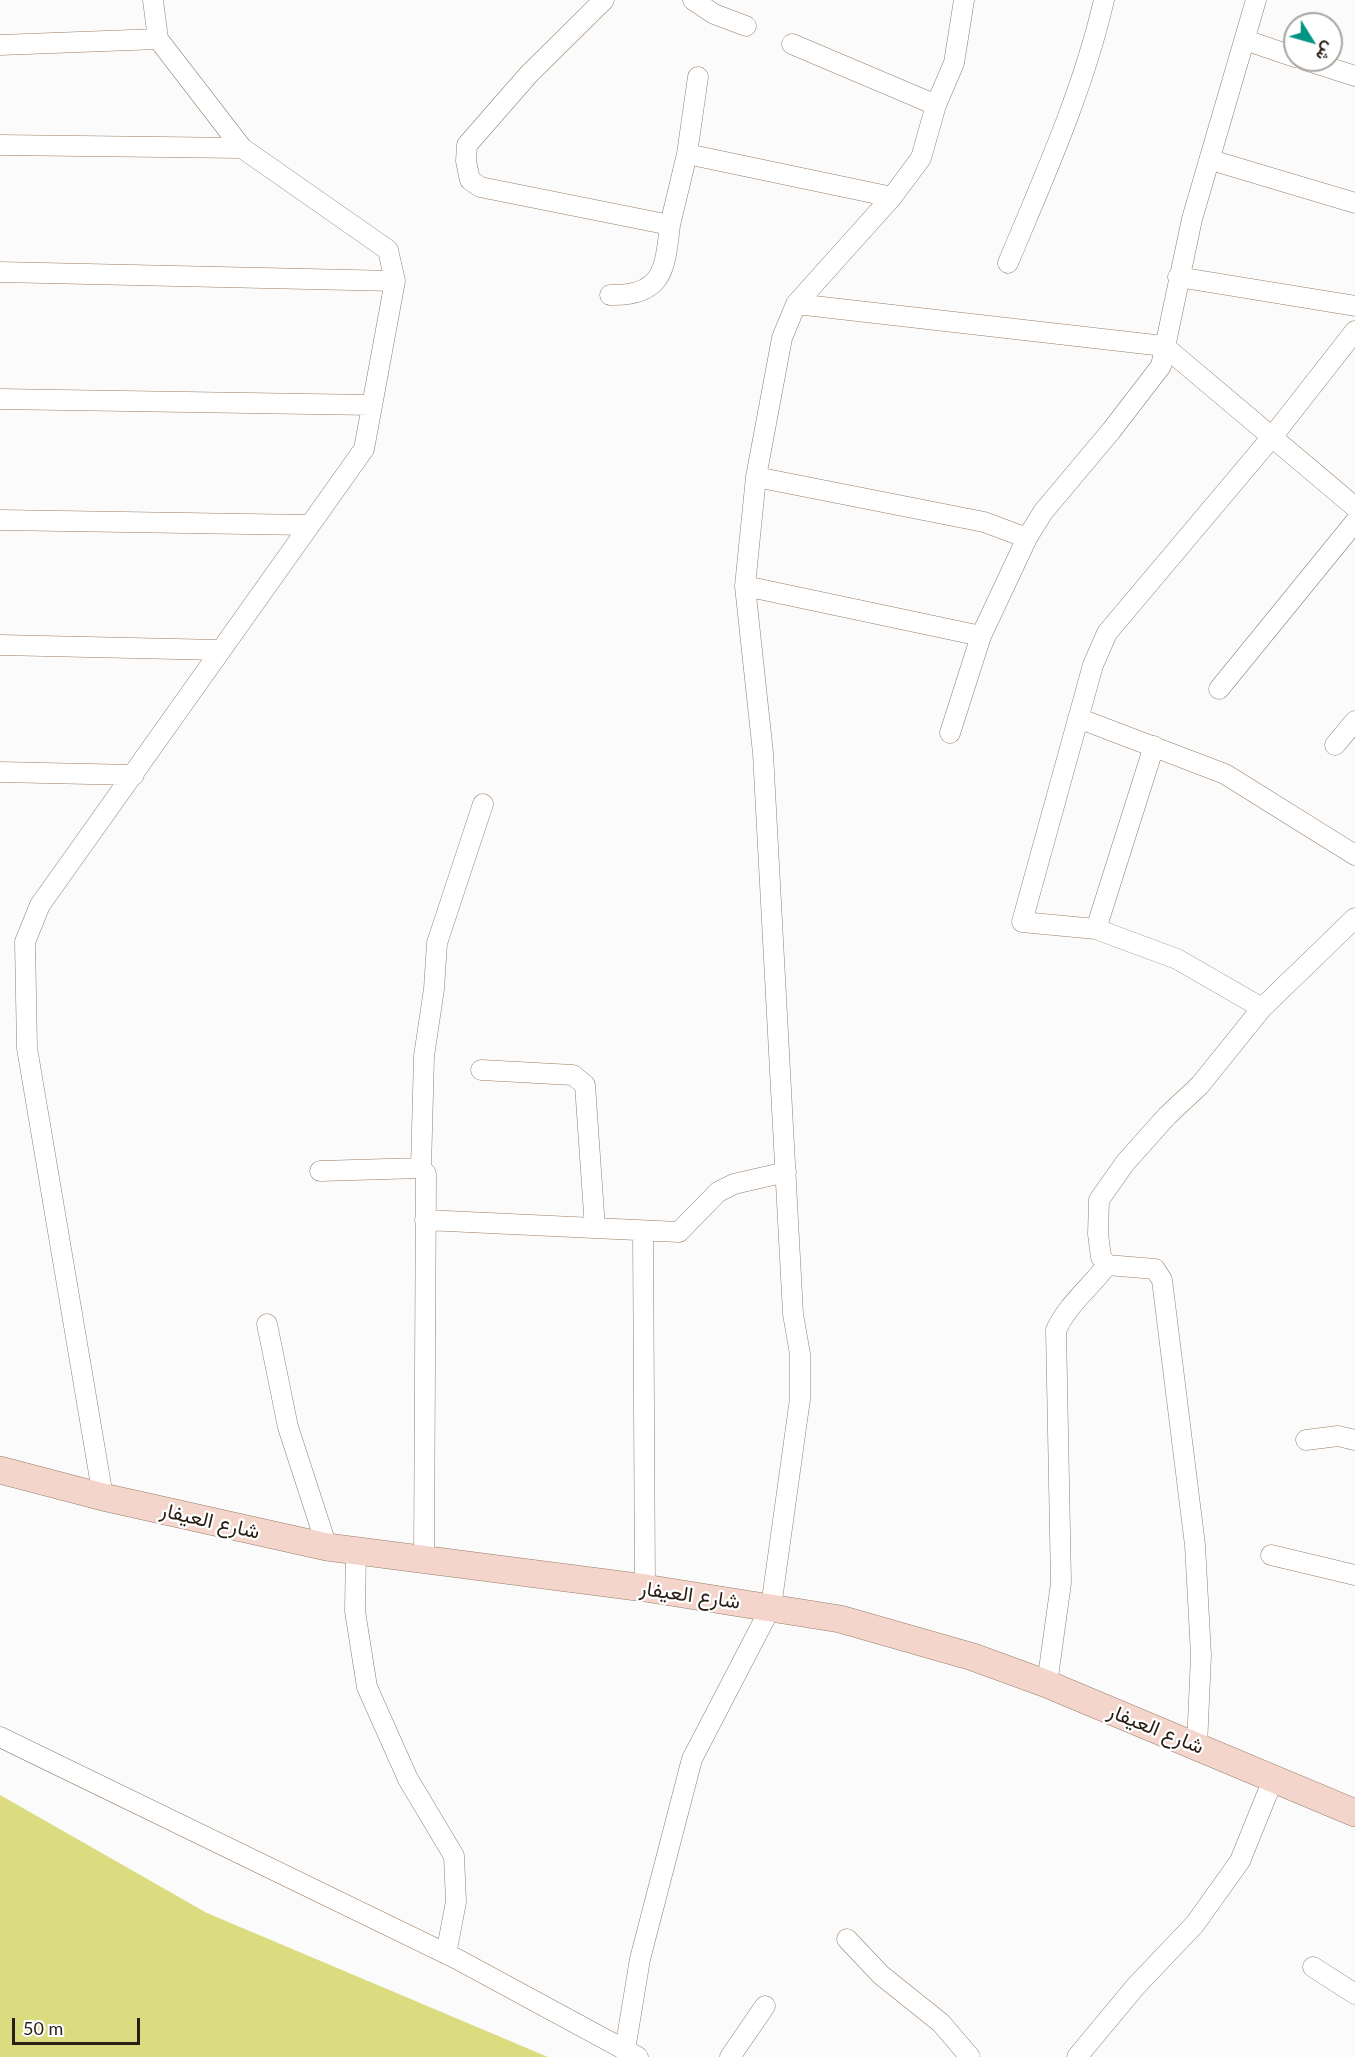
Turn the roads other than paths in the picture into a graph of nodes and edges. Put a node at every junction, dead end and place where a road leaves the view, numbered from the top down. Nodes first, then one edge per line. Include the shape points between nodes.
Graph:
1 (153, 0) edge
2 (604, 0) edge
3 (693, 0) edge
4 (964, 0) edge
5 (1104, 0) edge
6 (1256, 0) edge
7 (746, 26) dead end
8 (158, 39) junction
9 (1245, 40) junction
10 (792, 44) dead end
11 (0, 45) edge
12 (1283, 53) edge
13 (698, 77) dead end
14 (936, 105) junction
15 (0, 145) edge
16 (242, 148) junction
17 (687, 154) junction
18 (1211, 160) junction
19 (892, 197) junction
20 (1355, 203) edge
21 (670, 225) junction
22 (1008, 263) dead end
23 (0, 272) edge
24 (1178, 277) junction
25 (395, 281) junction
26 (610, 295) dead end
27 (796, 304) junction
28 (1355, 306) edge
29 (1355, 331) edge
30 (1164, 346) junction
31 (0, 399) edge
32 (372, 405) junction
33 (1272, 437) junction
34 (756, 477) junction
35 (1355, 507) edge
36 (0, 520) edge
37 (1355, 522) edge
38 (309, 525) junction
39 (1027, 538) junction
40 (745, 586) junction
41 (981, 636) junction
42 (0, 645) edge
43 (219, 651) junction
44 (1219, 689) dead end
45 (1078, 718) junction
46 (1355, 721) edge
47 (950, 734) dead end
48 (1335, 745) dead end
49 (1154, 746) junction
50 (0, 772) edge
51 (134, 775) junction
52 (483, 804) dead end
53 (1355, 855) edge
54 (1355, 918) edge
55 (1096, 929) junction
56 (1262, 1008) junction
57 (481, 1070) dead end
58 (421, 1168) junction
59 (320, 1171) dead end
60 (786, 1172) junction
61 (425, 1220) junction
62 (595, 1228) junction
63 (643, 1231) junction
64 (1107, 1265) junction
65 (267, 1324) dead end
66 (1306, 1440) dead end
67 (1355, 1440) edge
68 (0, 1470) edge
69 (103, 1497) junction
70 (327, 1547) junction
71 (356, 1551) junction
72 (1271, 1555) dead end
73 (424, 1560) junction
74 (1355, 1575) edge
75 (645, 1588) junction
76 (771, 1607) junction
77 (1047, 1684) junction
78 (0, 1737) edge
79 (1197, 1746) junction
80 (1274, 1777) junction
81 (1355, 1813) edge
82 (847, 1939) dead end
83 (446, 1954) junction
84 (1313, 1967) dead end
85 (1355, 1994) edge
86 (765, 2006) dead end
87 (631, 2054) edge
88 (730, 2057) edge
89 (970, 2057) edge
90 (1077, 2057) edge

1 - 8 street
2 - 21 street via 529,74 467,145 470,180 480,187
3 - 7 street via 714,14
4 - 14 street via 954,63
5 - 22 street via 1095,40 1058,144
6 - 9 street
8 - 11 street
8 - 16 street
9 - 12 street
9 - 18 street
10 - 14 street
13 - 17 street
14 - 19 street via 921,158
15 - 16 street
16 - 25 street via 388,250
17 - 19 street
17 - 21 street
18 - 20 street
18 - 24 street
19 - 27 street
21 - 26 street via 667,252 654,285 627,296
23 - 25 street
24 - 28 street
24 - 30 street
25 - 32 street
27 - 30 street
27 - 34 street via 782,338
29 - 33 street
30 - 33 street
30 - 39 street via 1161,366 1043,512
31 - 32 street
32 - 38 street via 364,449
33 - 35 street
33 - 45 street via 1107,633
34 - 39 street via 984,522
34 - 40 street
36 - 38 street
37 - 44 street
38 - 43 street
39 - 41 street
40 - 41 street
40 - 60 street via 763,753
41 - 47 street
42 - 43 street
43 - 51 street
45 - 49 street
45 - 55 street via 1022,922
46 - 48 street
49 - 53 street via 1225,774
49 - 55 street
50 - 51 street
51 - 69 street via 40,905 25,942 27,1048
52 - 58 street via 437,943 435,989 424,1056
54 - 56 street
55 - 56 street via 1177,959
56 - 64 street via 1200,1085 1138,1148 1099,1200 1098,1234 1101,1257
57 - 62 street via 573,1075 585,1084
58 - 59 street
58 - 61 street via 426,1173
60 - 63 street via 734,1184 718,1192 680,1232
60 - 76 street via 800,1399
61 - 62 street
61 - 73 street
62 - 63 street
63 - 75 street
64 - 77 street via 1070,1306 1056,1330 1061,1583
64 - 79 street via 1155,1269 1162,1280 1195,1545 1201,1655
65 - 70 street via 288,1427
66 - 67 street via 1338,1436
68 - 69 main road, شارع العيفار
69 - 70 main road, شارع العيفار
70 - 71 main road, شارع العيفار
71 - 73 main road, شارع العيفار
71 - 83 street via 355,1611 367,1687 408,1779 454,1856 456,1902
72 - 74 street
73 - 75 main road, شارع العيفار
75 - 76 main road, شارع العيفار
76 - 77 main road, شارع العيفار via 893,1632
76 - 87 street via 692,1758 640,1959
77 - 79 main road, شارع العيفار
78 - 83 street
79 - 80 main road, شارع العيفار
80 - 81 main road, شارع العيفار
80 - 90 street via 1240,1861 1195,1924
82 - 89 street via 881,1975 941,2023
83 - 87 street
84 - 85 street
86 - 88 street

